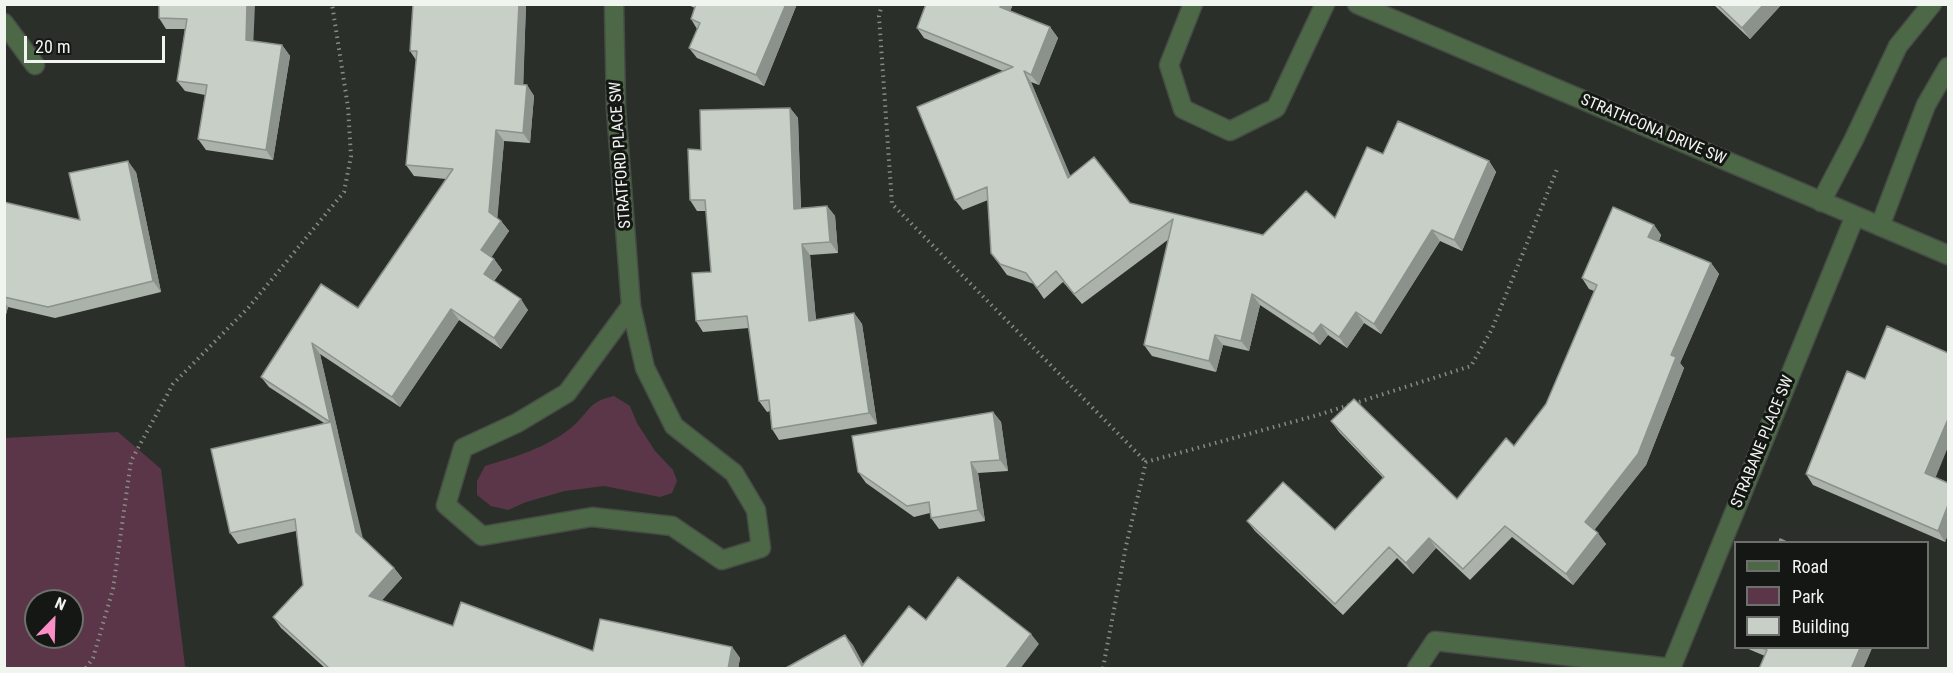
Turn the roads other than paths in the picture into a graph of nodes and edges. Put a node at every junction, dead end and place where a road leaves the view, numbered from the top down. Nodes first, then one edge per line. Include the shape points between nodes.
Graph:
1 (614, 4) edge
2 (1193, 4) edge
3 (1325, 4) edge
4 (1357, 4) edge
5 (1932, 4) edge
6 (4, 23) edge
7 (35, 65) dead end
8 (1948, 67) edge
9 (1821, 202) junction
10 (1855, 216) junction
11 (1880, 226) junction
12 (1948, 255) edge
13 (631, 306) junction
14 (1671, 668) edge
15 (1417, 669) edge

1 - 13 street, STRATFORD PLACE SW via 616,108
2 - 3 street via 1169,65 1183,109 1230,131 1276,108
4 - 9 street, STRATHCONA DRIVE SW
5 - 9 street via 1898,46
6 - 7 street
8 - 11 street via 1926,105
9 - 10 street, STRATHCONA DRIVE SW
10 - 11 street, STRATHCONA DRIVE SW
10 - 14 street, STRABANE PLACE SW
11 - 12 street, STRATHCONA DRIVE SW
13 - 13 street, STRATFORD PLACE SW via 567,393 517,423 463,448 446,505 482,536 592,517 672,526 722,560 762,548 756,510 734,473 674,426 645,368
14 - 15 street, STRABANE PLACE SW via 1435,641

